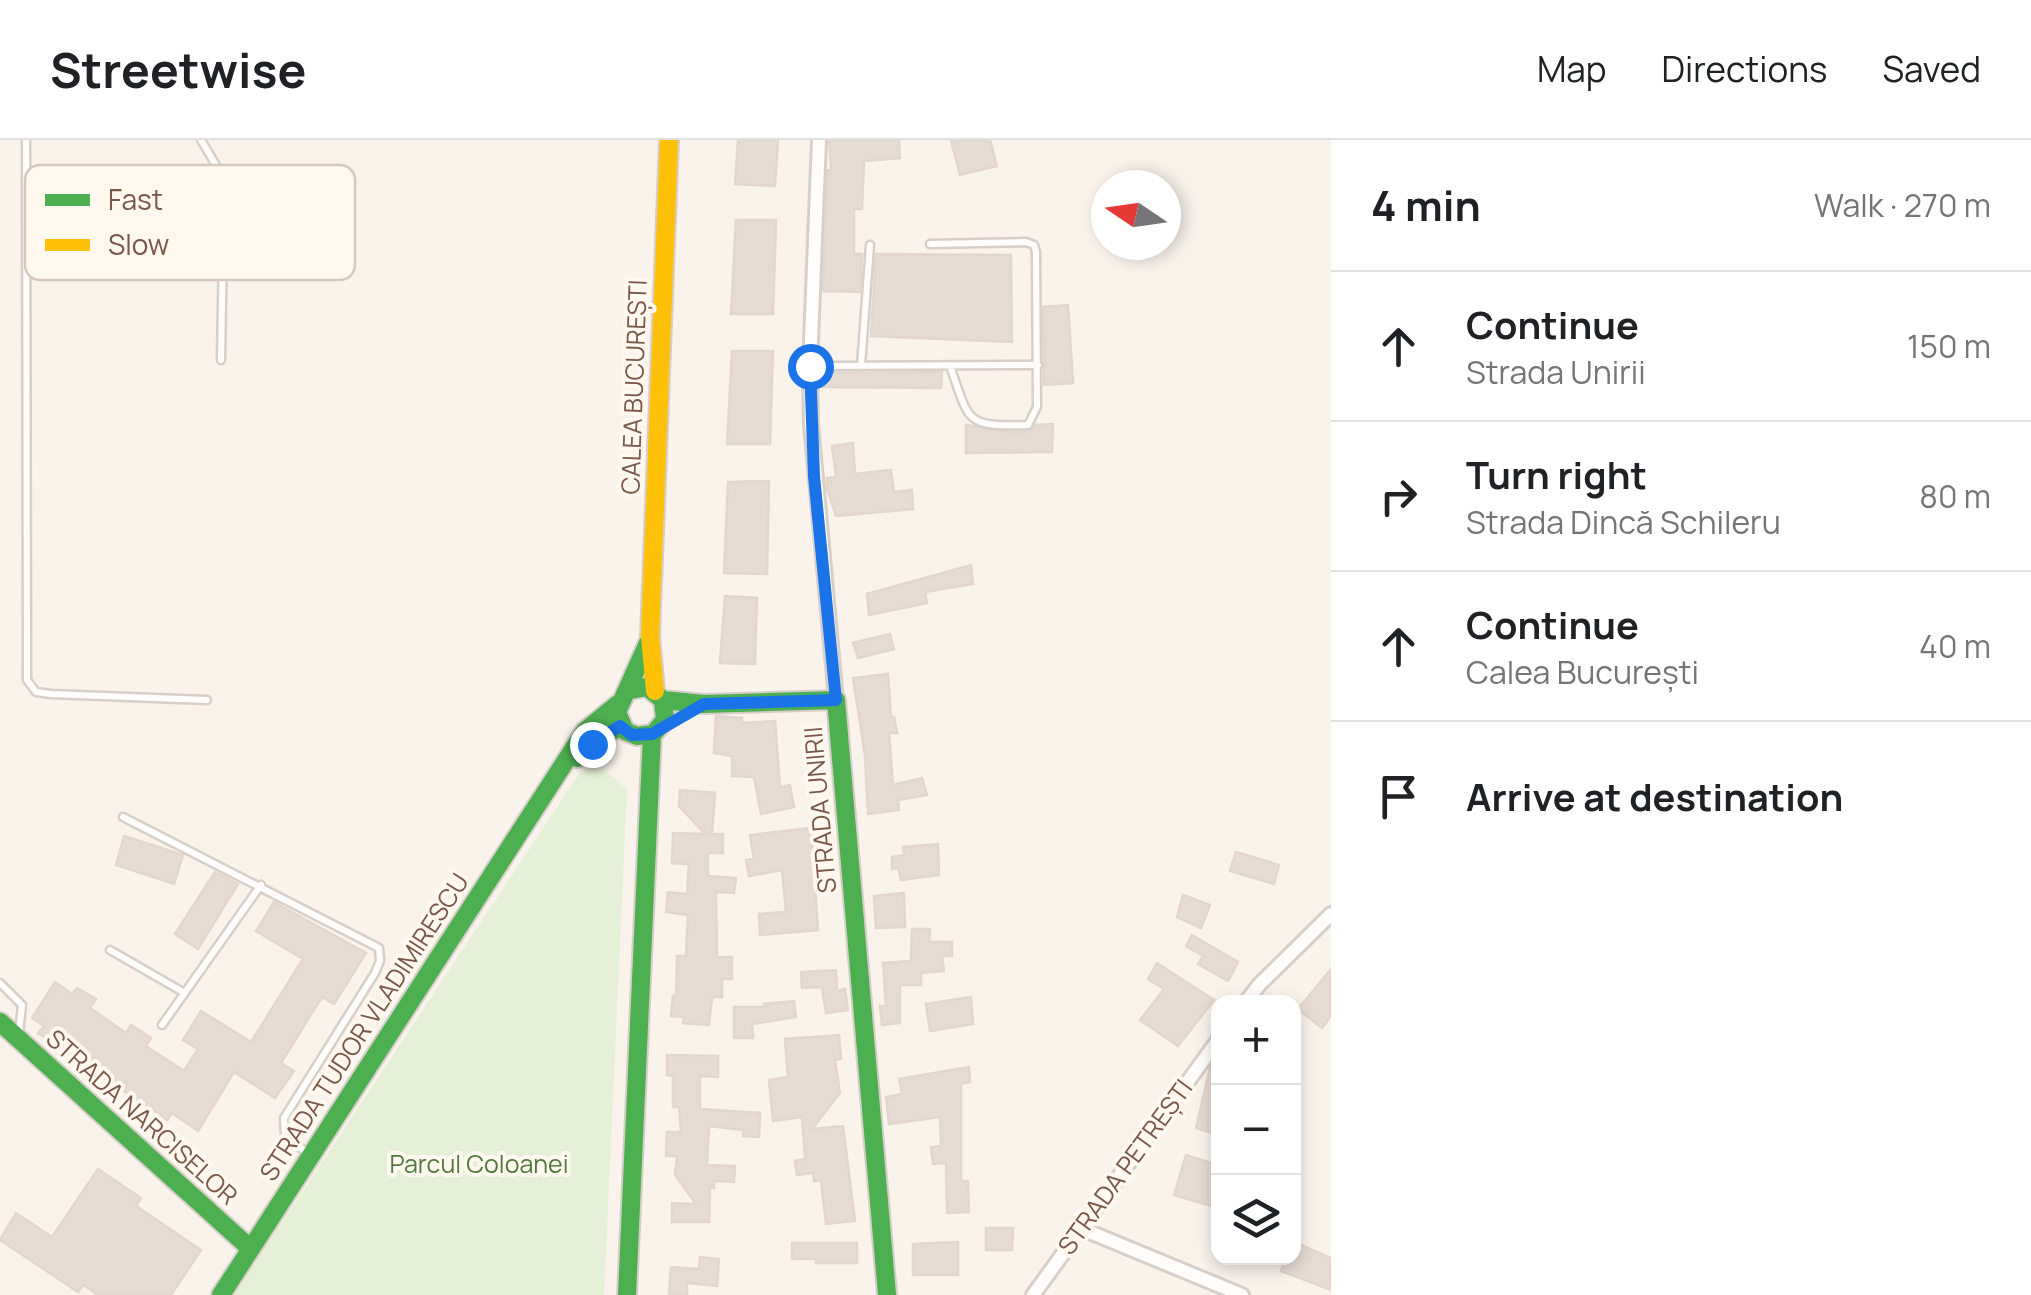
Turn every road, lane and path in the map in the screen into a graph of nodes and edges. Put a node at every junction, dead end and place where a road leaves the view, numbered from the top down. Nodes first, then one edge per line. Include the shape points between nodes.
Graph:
1 (26, 140) edge
2 (201, 140) edge
3 (669, 140) edge
4 (819, 140) edge
5 (26, 165) edge
6 (216, 165) edge
7 (930, 244) dead end
8 (870, 245) dead end
9 (26, 280) edge
10 (222, 280) edge
11 (221, 360) dead end
12 (1038, 365) junction
13 (810, 366) junction
14 (861, 366) junction
15 (950, 366) junction
16 (650, 636) junction
17 (659, 695) junction
18 (624, 697) junction
19 (207, 700) dead end
20 (836, 700) junction
21 (704, 704) junction
22 (626, 730) junction
23 (657, 730) junction
24 (549, 787) junction
25 (647, 812) junction
26 (123, 818) dead end
27 (262, 885) junction
28 (1331, 914) edge
29 (110, 950) dead end
30 (0, 984) edge
31 (182, 992) junction
32 (1251, 995) edge
33 (0, 1022) edge
34 (162, 1025) dead end
35 (18, 1039) junction
36 (1211, 1050) edge
37 (311, 1156) junction
38 (1080, 1228) junction
39 (251, 1248) junction
40 (221, 1295) edge
41 (627, 1295) edge
42 (887, 1295) edge
43 (1032, 1295) edge
44 (1242, 1295) edge

1 - 5 lane
2 - 6 lane
3 - 16 main road, CALEA BUCUREȘTI
4 - 13 street, STRADA UNIRII
7 - 12 lane via 1034,245
8 - 14 lane
9 - 19 lane via 27,680 36,692 51,694
10 - 11 lane
12 - 15 lane
12 - 15 lane via 1037,407 1028,425 987,426 967,414
13 - 14 lane
13 - 20 street, STRADA UNIRII
14 - 15 lane
16 - 17 main road, CALEA BUCUREȘTI
16 - 18 main road, CALEA BUCUREȘTI
17 - 18 main road via 638,687
17 - 21 main road
17 - 23 main road, CALEA BUCUREȘTI via 666,713
18 - 22 main road, CALEA BUCUREȘTI
18 - 24 main road, STRADA TUDOR VLADIMIRESCU via 584,732
20 - 21 main road
20 - 42 main road, STRADA UNIRII
21 - 23 main road
22 - 23 main road
22 - 24 main road, STRADA TUDOR VLADIMIRESCU via 592,744
22 - 25 main road, CALEA BUCUREȘTI
23 - 25 main road, CALEA BUCUREȘTI
24 - 37 main road, STRADA TUDOR VLADIMIRESCU
25 - 41 main road, CALEA BUCUREȘTI
26 - 27 lane
27 - 31 lane
27 - 37 lane via 379,948 375,973 284,1118 285,1136
28 - 32 street
29 - 31 lane
30 - 35 lane via 22,1005
31 - 34 lane
33 - 35 main road, STRADA NARCISELOR
35 - 39 main road, STRADA NARCISELOR
36 - 38 street, STRADA PETREȘTI
37 - 39 main road, STRADA TUDOR VLADIMIRESCU
38 - 43 street, STRADA PETREȘTI
38 - 44 street
39 - 40 main road, STRADA TUDOR VLADIMIRESCU

